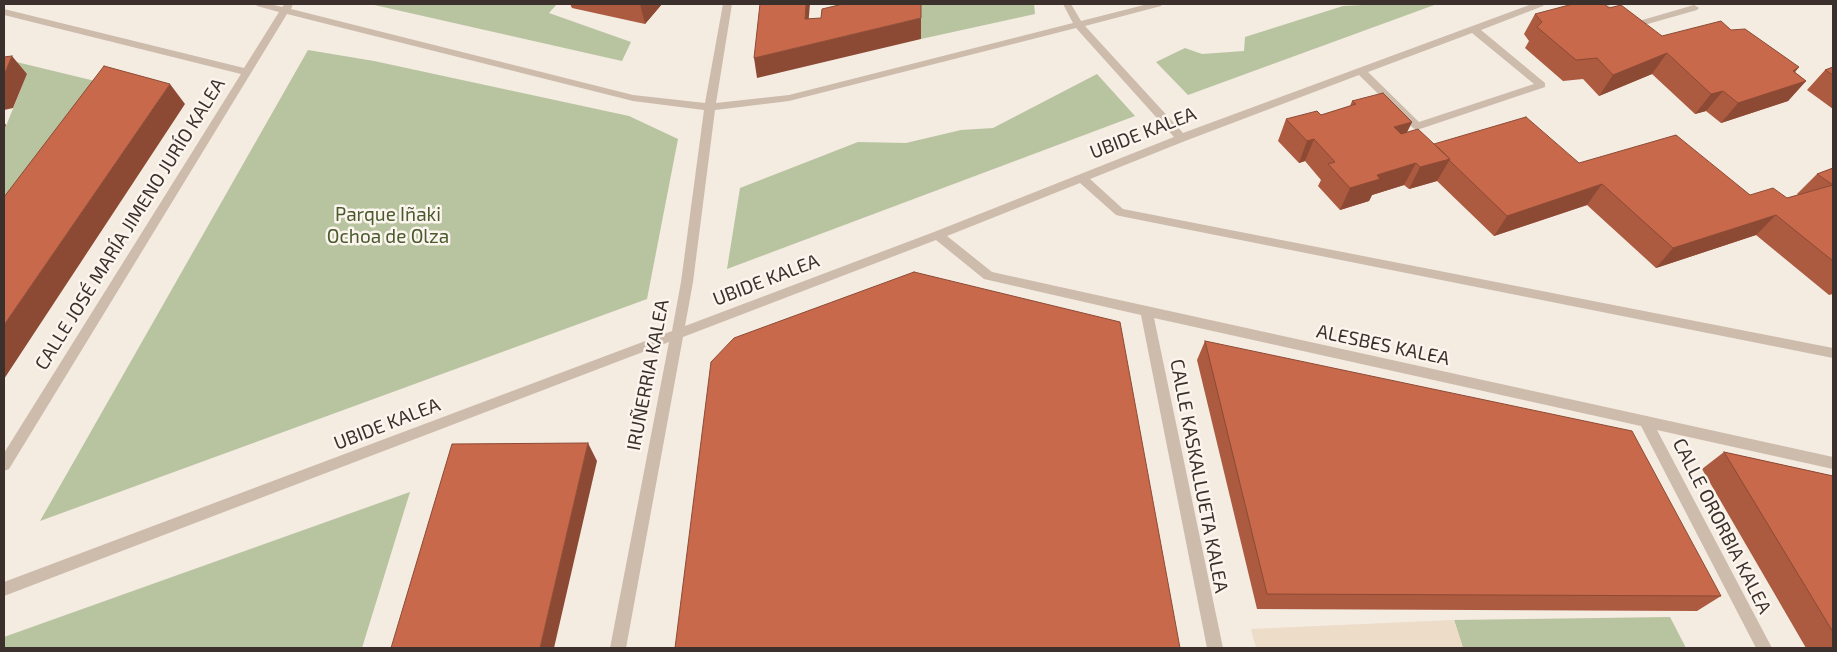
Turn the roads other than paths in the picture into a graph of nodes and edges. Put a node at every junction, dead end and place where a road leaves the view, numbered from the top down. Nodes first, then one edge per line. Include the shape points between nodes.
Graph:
1 (260, 4) edge
2 (728, 4) edge
3 (1067, 4) edge
4 (1158, 4) edge
5 (1540, 4) edge
6 (1601, 4) edge
7 (287, 7) edge
8 (1694, 8) dead end
9 (4, 12) edge
10 (1079, 25) junction
11 (1474, 28) junction
12 (1361, 71) junction
13 (246, 72) junction
14 (710, 107) junction
15 (1181, 138) junction
16 (1081, 177) junction
17 (938, 235) junction
18 (1147, 312) junction
19 (676, 334) junction
20 (1833, 353) edge
21 (1646, 422) junction
22 (1833, 463) edge
23 (4, 465) edge
24 (4, 589) edge
25 (618, 648) edge
26 (1215, 648) edge
27 (1764, 648) edge

1 - 7 street
2 - 14 street, IRUÑERRIA KALEA
3 - 10 street
4 - 10 street
5 - 11 street, UBIDE KALEA
6 - 8 street via 1630,26
7 - 13 street, CALLE JOSÉ MARÍA JIMENO JURÍO KALEA
7 - 14 street via 378,35 633,98
9 - 13 street
10 - 14 street via 789,98
10 - 15 street
11 - 12 street, UBIDE KALEA
11 - 12 street via 1540,85 1417,126
12 - 15 street, UBIDE KALEA
13 - 23 street, CALLE JOSÉ MARÍA JIMENO JURÍO KALEA
14 - 19 street, IRUÑERRIA KALEA via 687,282
15 - 16 street, UBIDE KALEA
16 - 17 street, UBIDE KALEA
16 - 20 street via 1120,212
17 - 18 street, ALESBES KALEA via 988,276
17 - 19 street, UBIDE KALEA
18 - 21 street, ALESBES KALEA
18 - 26 street, CALLE KASKALLUETA KALEA
19 - 24 street, UBIDE KALEA
19 - 25 street, IRUÑERRIA KALEA
21 - 22 street, ALESBES KALEA
21 - 27 street, CALLE ORORBIA KALEA

